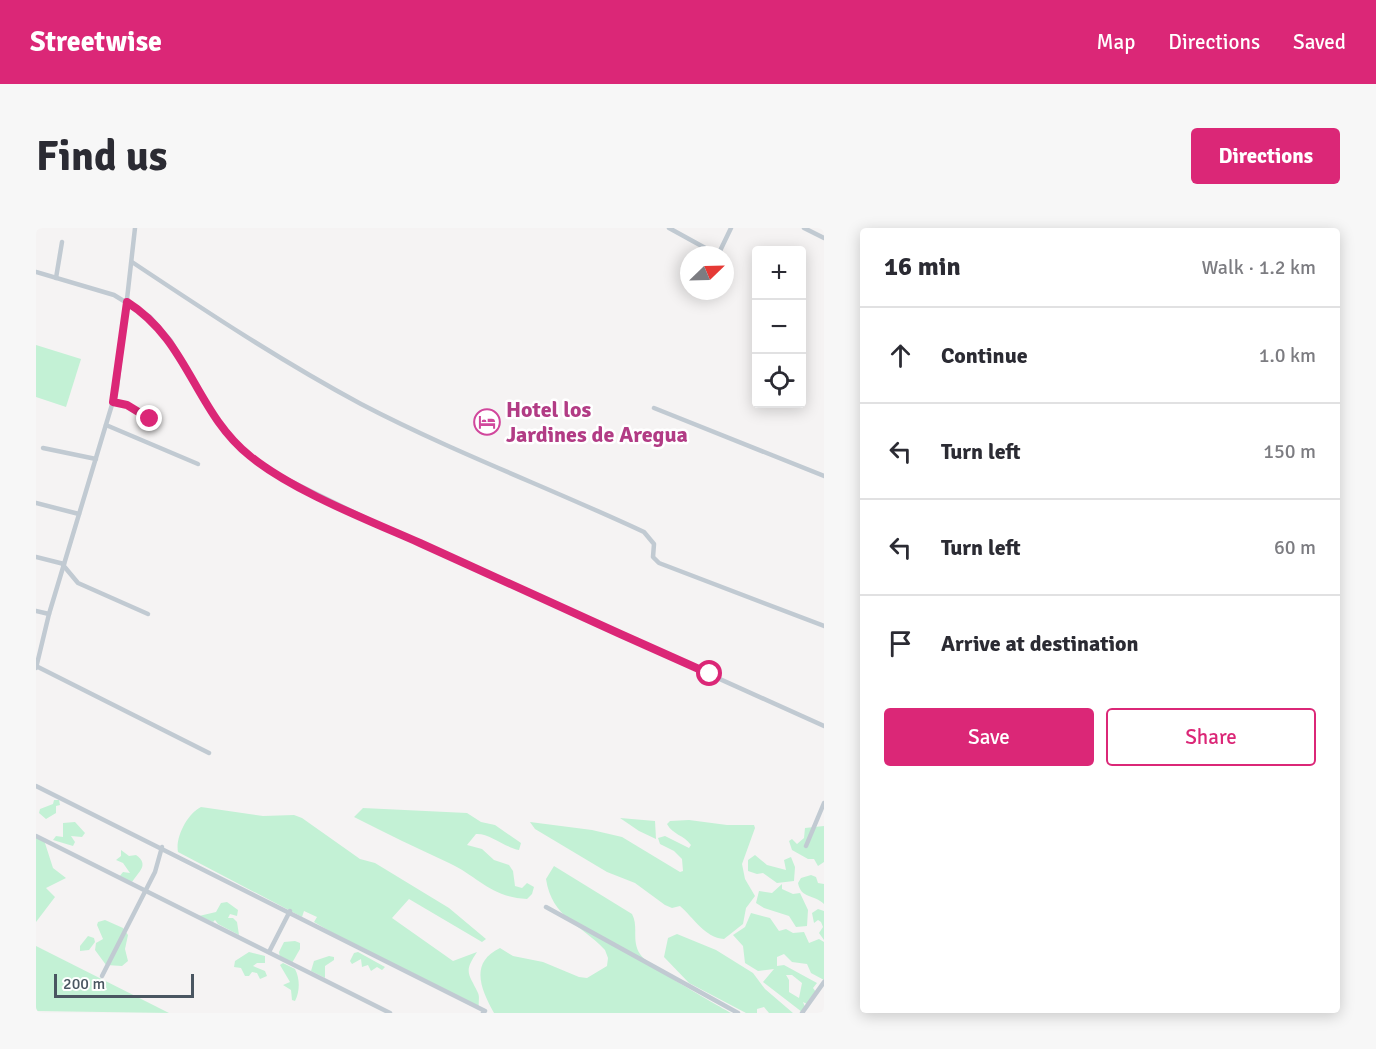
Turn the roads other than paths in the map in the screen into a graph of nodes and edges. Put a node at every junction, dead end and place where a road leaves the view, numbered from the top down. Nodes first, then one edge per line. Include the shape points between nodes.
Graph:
1 (135, 228) edge
2 (669, 228) edge
3 (731, 228) edge
4 (804, 228) edge
5 (824, 238) edge
6 (62, 243) dead end
7 (132, 262) junction
8 (36, 272) edge
9 (56, 278) junction
10 (127, 302) junction
11 (113, 402) junction
12 (654, 408) dead end
13 (150, 419) dead end
14 (106, 425) junction
15 (43, 448) dead end
16 (96, 459) junction
17 (198, 464) dead end
18 (824, 476) edge
19 (36, 503) edge
20 (79, 514) junction
21 (36, 557) edge
22 (63, 564) junction
23 (36, 611) edge
24 (49, 614) junction
25 (148, 614) dead end
26 (824, 626) edge
27 (36, 667) edge
28 (824, 726) edge
29 (209, 753) dead end
30 (36, 786) edge
31 (824, 802) edge
32 (36, 836) edge
33 (806, 846) dead end
34 (162, 847) junction
35 (146, 891) junction
36 (546, 907) dead end
37 (290, 911) junction
38 (269, 952) junction
39 (102, 976) dead end
40 (824, 982) edge
41 (390, 1013) edge
42 (483, 1013) edge
43 (738, 1013) edge
44 (802, 1013) edge

1 - 7 street
2 - 3 street via 718,255
4 - 5 street
6 - 9 street
7 - 10 street
7 - 26 street via 260,347 362,404 483,463 644,532 654,544 653,557 659,563
8 - 9 street
9 - 10 street
10 - 11 street
10 - 28 street via 150,317 171,341 227,434 274,473 394,532
11 - 13 street via 127,405
11 - 14 street
12 - 18 street
14 - 16 street
14 - 17 street
15 - 16 street
16 - 20 street
19 - 20 street
20 - 22 street
21 - 22 street
22 - 24 street
22 - 25 street via 78,583
23 - 24 street
24 - 27 street
27 - 29 street
30 - 34 street
31 - 33 street
32 - 35 street
34 - 35 street
34 - 37 street
35 - 38 street
35 - 39 street
36 - 43 street
37 - 38 street
37 - 42 street
38 - 41 street
40 - 44 street

